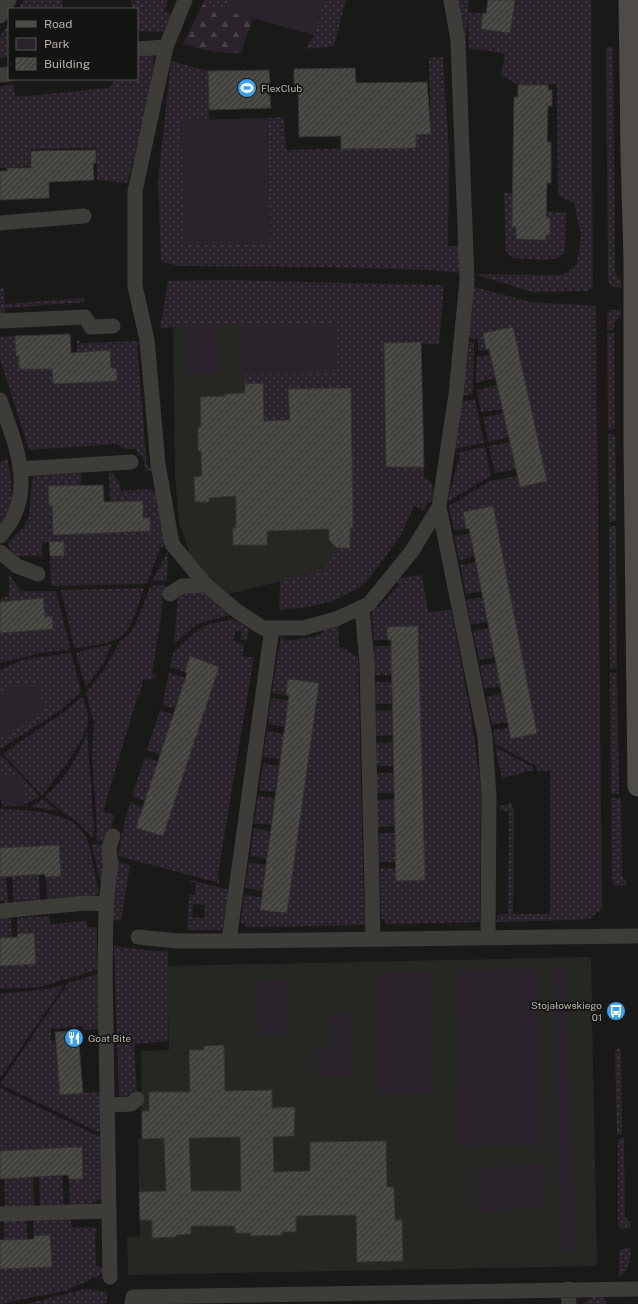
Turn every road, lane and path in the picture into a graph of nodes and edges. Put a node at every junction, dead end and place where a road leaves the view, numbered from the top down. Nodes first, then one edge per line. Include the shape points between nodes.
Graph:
1 (9, 0) edge
2 (185, 0) edge
3 (451, 0) edge
4 (629, 0) edge
5 (0, 16) edge
6 (166, 47) junction
7 (138, 49) edge
8 (84, 216) dead end
9 (0, 223) edge
10 (0, 321) edge
11 (113, 326) dead end
12 (0, 400) edge
13 (131, 462) dead end
14 (20, 469) junction
15 (439, 507) junction
16 (0, 536) edge
17 (0, 552) edge
18 (38, 574) dead end
19 (206, 585) junction
20 (170, 594) dead end
21 (362, 607) junction
22 (272, 628) junction
23 (638, 786) edge
24 (113, 836) dead end
25 (106, 904) junction
26 (0, 911) edge
27 (488, 936) junction
28 (638, 936) edge
29 (138, 937) dead end
30 (373, 938) junction
31 (229, 941) junction
32 (137, 1099) dead end
33 (107, 1105) junction
34 (109, 1211) junction
35 (0, 1214) edge
36 (110, 1277) dead end
37 (568, 1289) junction
38 (638, 1289) edge
39 (375, 1299) edge
40 (132, 1304) edge
41 (568, 1304) edge

1 - 5 street
2 - 6 street
3 - 15 street via 458,41 467,280 456,394
4 - 23 street via 635,298 634,461
6 - 7 street
6 - 19 street via 134,191 134,275 147,340 158,464 172,544
8 - 9 street
10 - 11 street via 84,317 91,326
12 - 14 street via 18,453
13 - 14 street
14 - 16 street via 18,505
15 - 21 street via 412,551 369,604
15 - 27 street via 485,737 489,797
17 - 18 street via 17,566
19 - 20 street via 182,586
19 - 22 street via 237,612 263,628
21 - 22 street via 336,619 303,628
21 - 30 street via 367,663
22 - 31 street
24 - 25 street via 109,846 111,861
25 - 26 street via 86,903
25 - 33 street
27 - 28 street
27 - 30 street
29 - 31 street via 177,941
30 - 31 street
32 - 33 street via 131,1104
33 - 34 street
34 - 35 street
34 - 36 street
37 - 38 street
37 - 39 street
37 - 41 street
39 - 40 street via 133,1297

